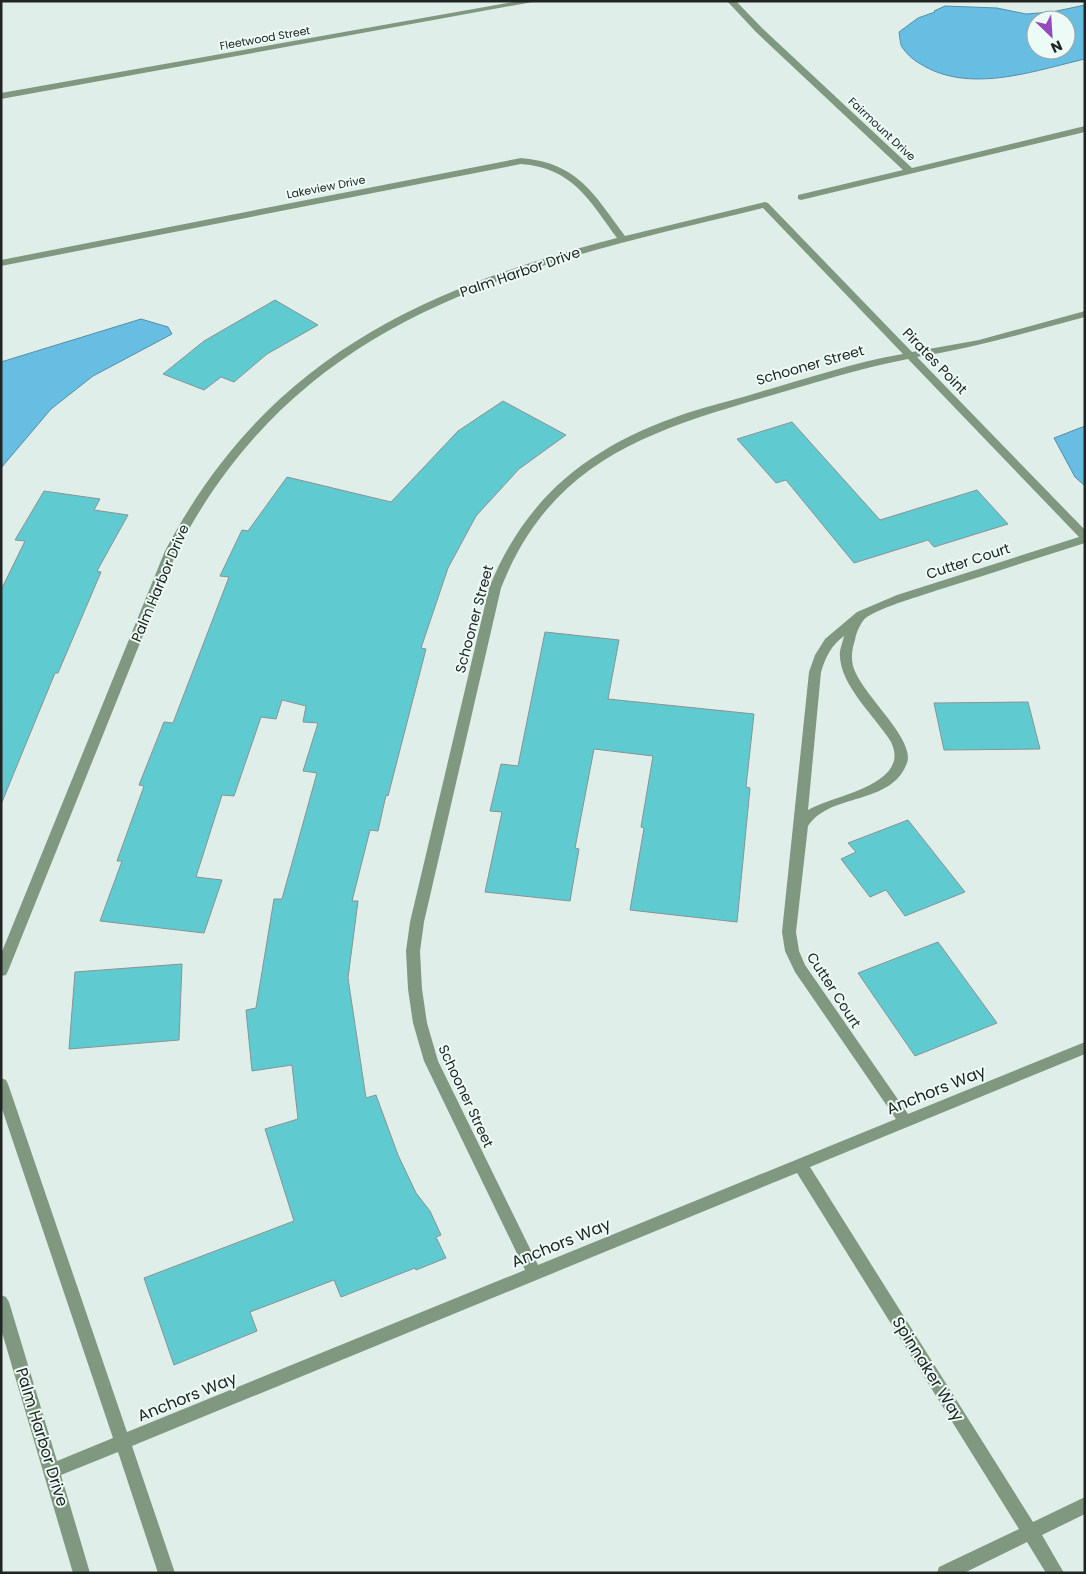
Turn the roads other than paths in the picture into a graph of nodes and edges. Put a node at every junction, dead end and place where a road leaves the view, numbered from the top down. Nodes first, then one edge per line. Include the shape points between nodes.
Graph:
1 (534, 1) edge
2 (731, 1) edge
3 (1, 96) edge
4 (1085, 129) edge
5 (910, 171) junction
6 (801, 197) dead end
7 (765, 205) joint
8 (623, 240) junction
9 (1, 263) edge
10 (1085, 314) edge
11 (911, 356) junction
12 (1085, 538) edge
13 (861, 615) junction
14 (800, 829) junction
15 (1, 971) edge
16 (1085, 1048) edge
17 (1, 1084) edge
18 (905, 1121) junction
19 (800, 1165) junction
20 (534, 1272) junction
21 (1, 1302) edge
22 (124, 1442) junction
23 (52, 1471) junction
24 (1085, 1505) edge
25 (1030, 1531) junction
26 (82, 1573) edge
27 (167, 1573) edge
28 (945, 1573) edge
29 (1056, 1573) edge

1 - 3 street, Fleetwood Street
2 - 5 street, Fairmount Drive
4 - 5 street, Fairmount Drive
5 - 6 street
7 - 8 street, Palm Harbor Drive
7 - 11 street, Pirates Point
8 - 9 street, Lakeview Drive via 567,172 545,163 521,161
8 - 15 street, Palm Harbor Drive via 566,254 484,281 408,316 322,370 275,408 241,444 186,521 171,551
10 - 11 street, Schooner Street
11 - 12 street, Pirates Point
11 - 20 street, Schooner Street via 878,362 691,415 643,434 581,470 554,494 512,548 502,568 417,922 413,951 420,1023 432,1061
12 - 13 street, Cutter Court via 902,598
13 - 14 street, Cutter Court via 829,642 816,672
13 - 14 street via 846,646 847,666 854,684 896,740 902,761 890,779 812,813
14 - 18 street, Cutter Court via 789,932 792,951 800,968
16 - 18 street, Anchors Way
17 - 22 street
18 - 19 street, Anchors Way
19 - 20 street, Anchors Way
19 - 25 street, Spinnaker Way
20 - 22 street, Anchors Way
21 - 23 street, Palm Harbor Drive
22 - 23 street, Anchors Way
22 - 27 street
23 - 26 street, Palm Harbor Drive
24 - 25 street
25 - 28 street
25 - 29 street, Spinnaker Way

